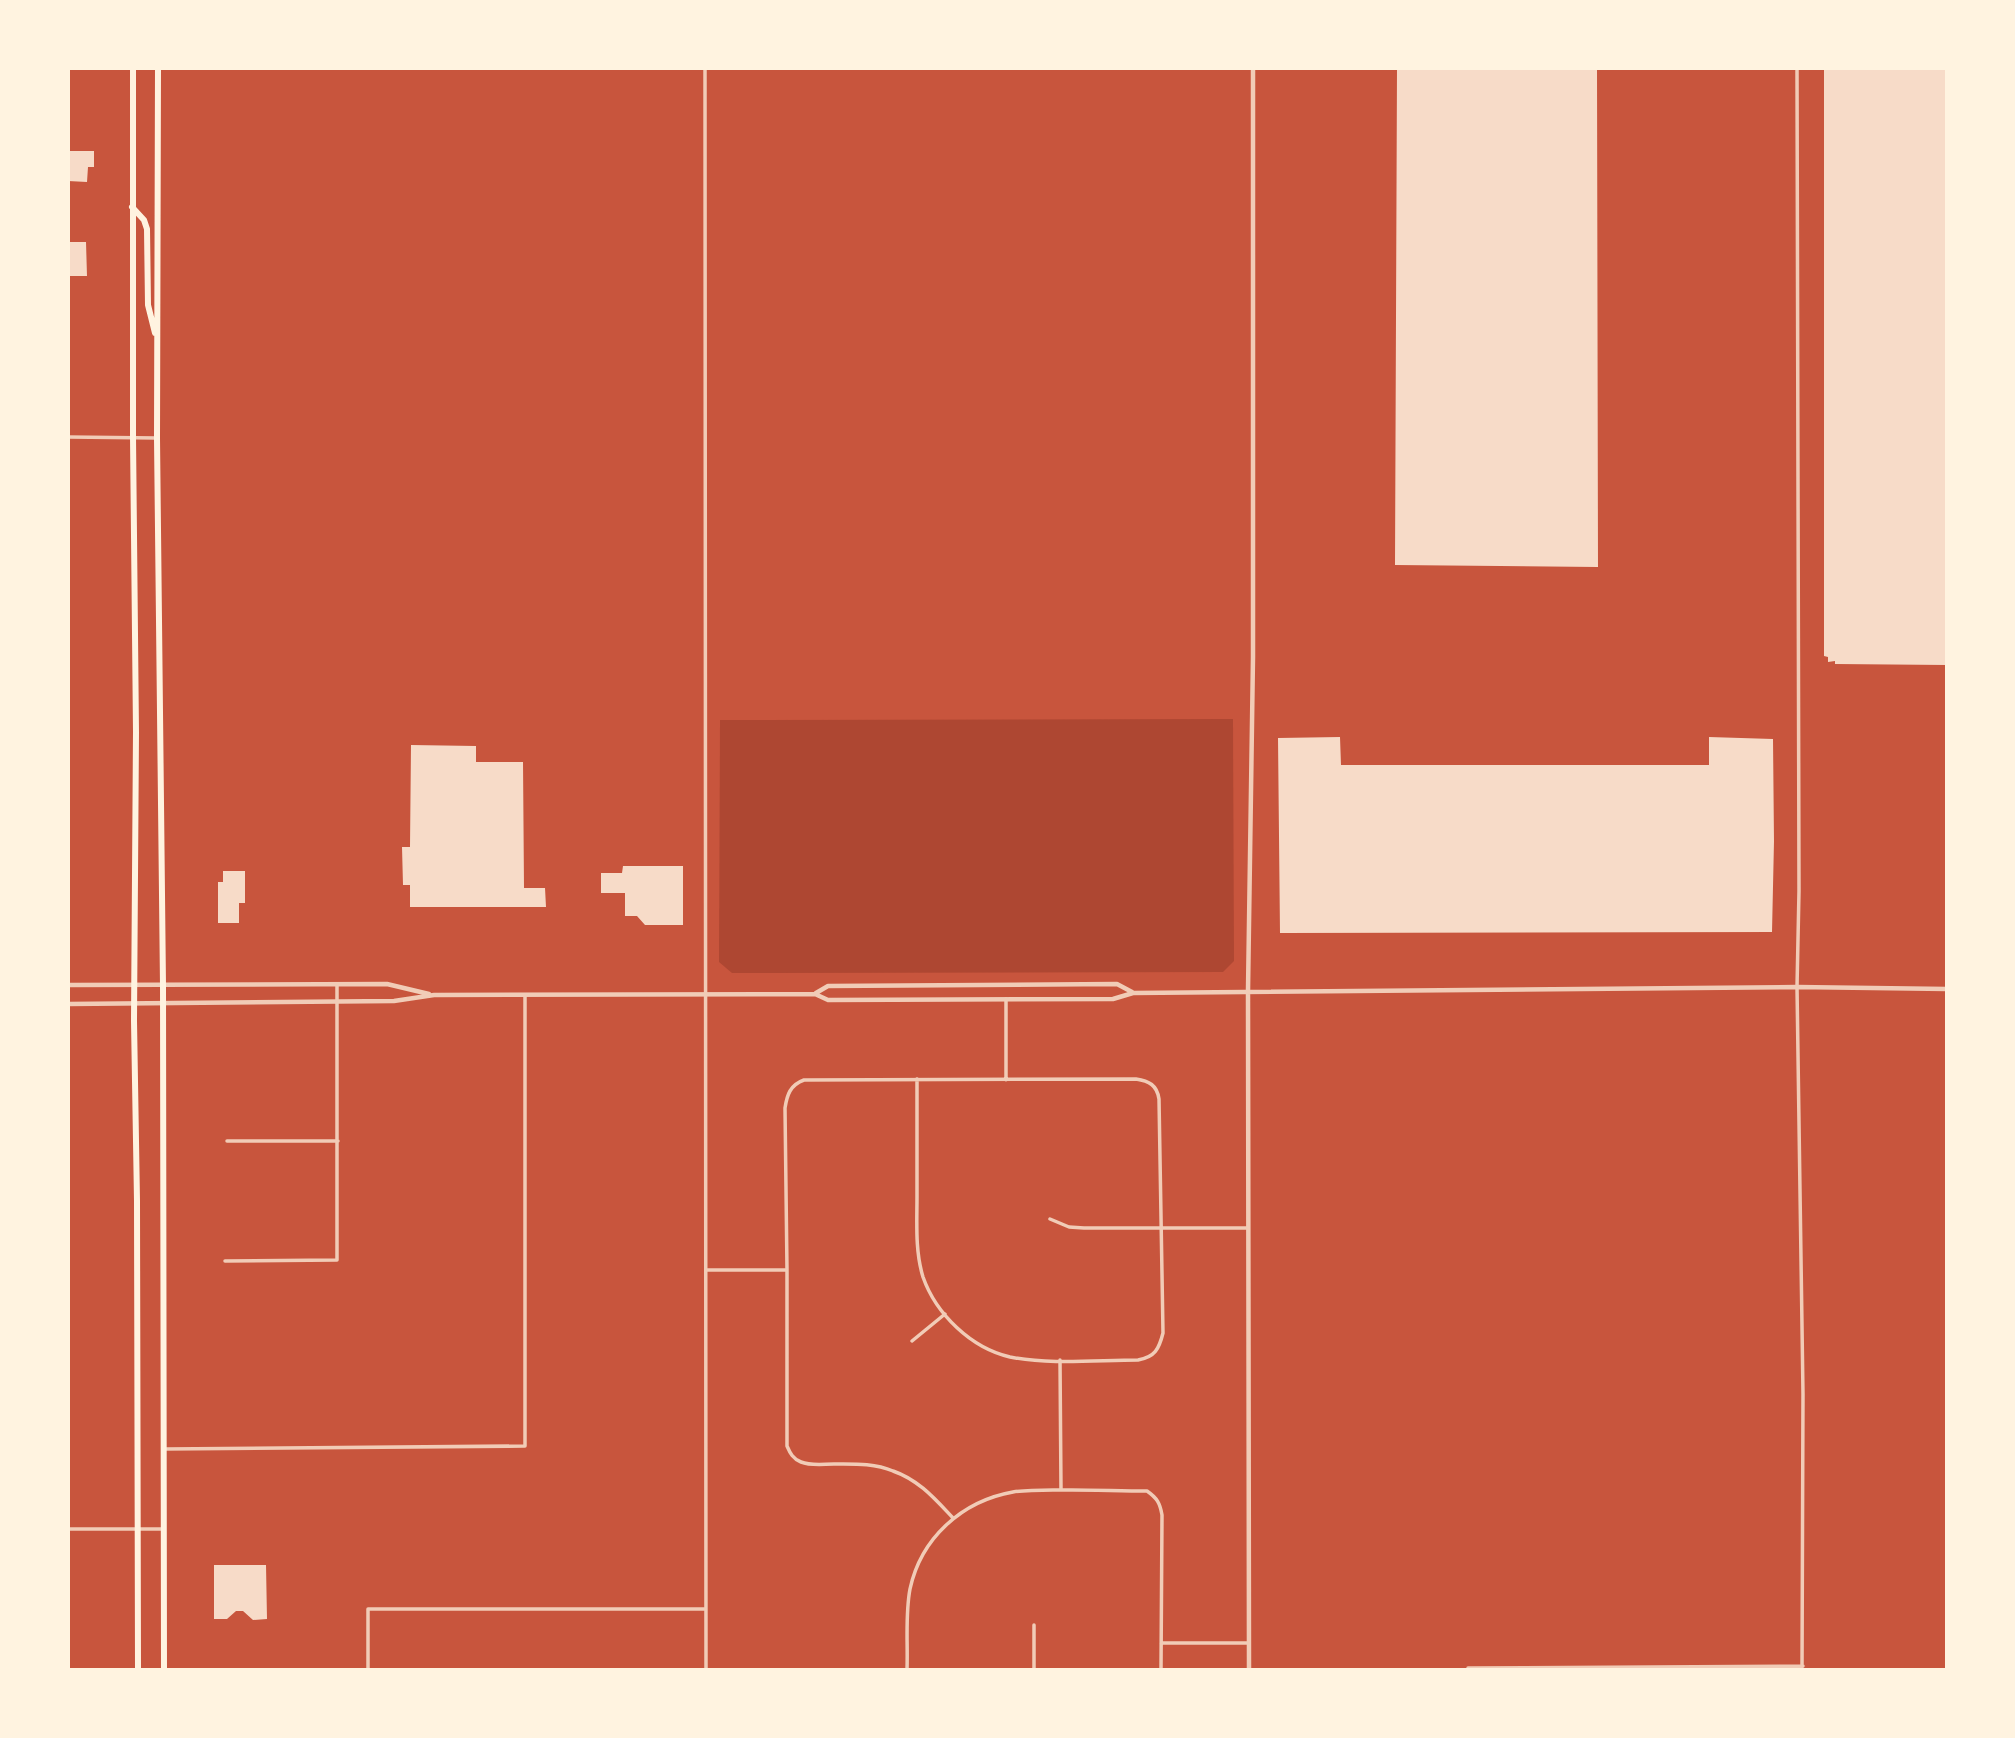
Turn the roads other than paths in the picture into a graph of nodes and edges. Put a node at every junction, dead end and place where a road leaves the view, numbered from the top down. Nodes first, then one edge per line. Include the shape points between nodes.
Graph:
1 (133, 68) edge
2 (158, 68) edge
3 (705, 68) edge
4 (1253, 68) edge
5 (1797, 68) edge
6 (132, 207) junction
7 (158, 342) junction
8 (68, 437) edge
9 (132, 437) junction
10 (157, 438) junction
11 (337, 984) junction
12 (68, 985) edge
13 (135, 985) junction
14 (163, 985) junction
15 (1797, 987) junction
16 (1947, 989) edge
17 (1248, 991) junction
18 (1133, 993) junction
19 (815, 994) junction
20 (434, 995) junction
21 (705, 995) junction
22 (525, 996) junction
23 (1006, 999) junction
24 (337, 1001) junction
25 (163, 1002) junction
26 (68, 1003) edge
27 (135, 1003) junction
28 (918, 1079) junction
29 (1006, 1080) junction
30 (227, 1141) dead end
31 (338, 1141) junction
32 (1051, 1220) dead end
33 (1163, 1228) junction
34 (1250, 1228) junction
35 (225, 1261) dead end
36 (706, 1270) junction
37 (787, 1270) junction
38 (945, 1314) junction
39 (912, 1341) dead end
40 (1060, 1360) junction
41 (164, 1449) junction
42 (1061, 1490) junction
43 (953, 1518) junction
44 (164, 1528) junction
45 (138, 1529) junction
46 (68, 1530) edge
47 (706, 1609) junction
48 (1034, 1625) dead end
49 (1161, 1643) junction
50 (1249, 1643) junction
51 (1468, 1668) dead end
52 (1802, 1668) edge
53 (138, 1670) edge
54 (164, 1670) edge
55 (368, 1670) edge
56 (706, 1670) edge
57 (907, 1670) edge
58 (1034, 1670) edge
59 (1161, 1670) edge
60 (1250, 1670) edge

1 - 6 main road
2 - 7 main road
3 - 21 street
4 - 17 street
5 - 15 street
6 - 7 main road via 147,229 148,305
6 - 9 main road
7 - 10 main road
8 - 9 street
9 - 10 street
9 - 13 main road
10 - 14 main road
11 - 14 street
11 - 20 street via 387,984
11 - 24 street
12 - 13 street
13 - 14 street
13 - 27 main road
14 - 25 main road
15 - 16 street
15 - 17 street
15 - 52 street
17 - 18 street
17 - 34 street
18 - 19 street via 1117,984 828,986
18 - 23 street via 1113,999
19 - 21 street
19 - 23 street via 828,1000
20 - 22 street
20 - 24 street via 394,1001
21 - 22 street
21 - 36 street
22 - 41 street via 525,1446
23 - 29 street
24 - 25 street
24 - 31 street
25 - 27 street
25 - 41 main road
26 - 27 street
27 - 45 main road
28 - 29 street
28 - 37 street via 804,1080 790,1089 785,1108
28 - 38 street via 918,1254 929,1289
29 - 33 street via 1136,1079 1154,1086 1160,1099
30 - 31 street
31 - 35 street via 337,1260
32 - 33 street via 1069,1227
33 - 34 street
33 - 40 street via 1163,1333 1153,1356
34 - 50 street
36 - 37 street
36 - 47 street
37 - 43 street via 787,1446 795,1459 811,1465 861,1464 895,1471 924,1488
38 - 39 street
38 - 40 street via 968,1337 993,1352
40 - 42 street
41 - 44 main road
42 - 43 street via 1000,1495
42 - 49 street via 1147,1491 1156,1497 1162,1515
43 - 57 street via 930,1542 910,1587
44 - 45 street
44 - 54 main road
45 - 46 street
45 - 53 main road
47 - 55 street via 368,1609
47 - 56 street
48 - 58 street
49 - 50 street
49 - 59 street
50 - 60 street
51 - 52 street

